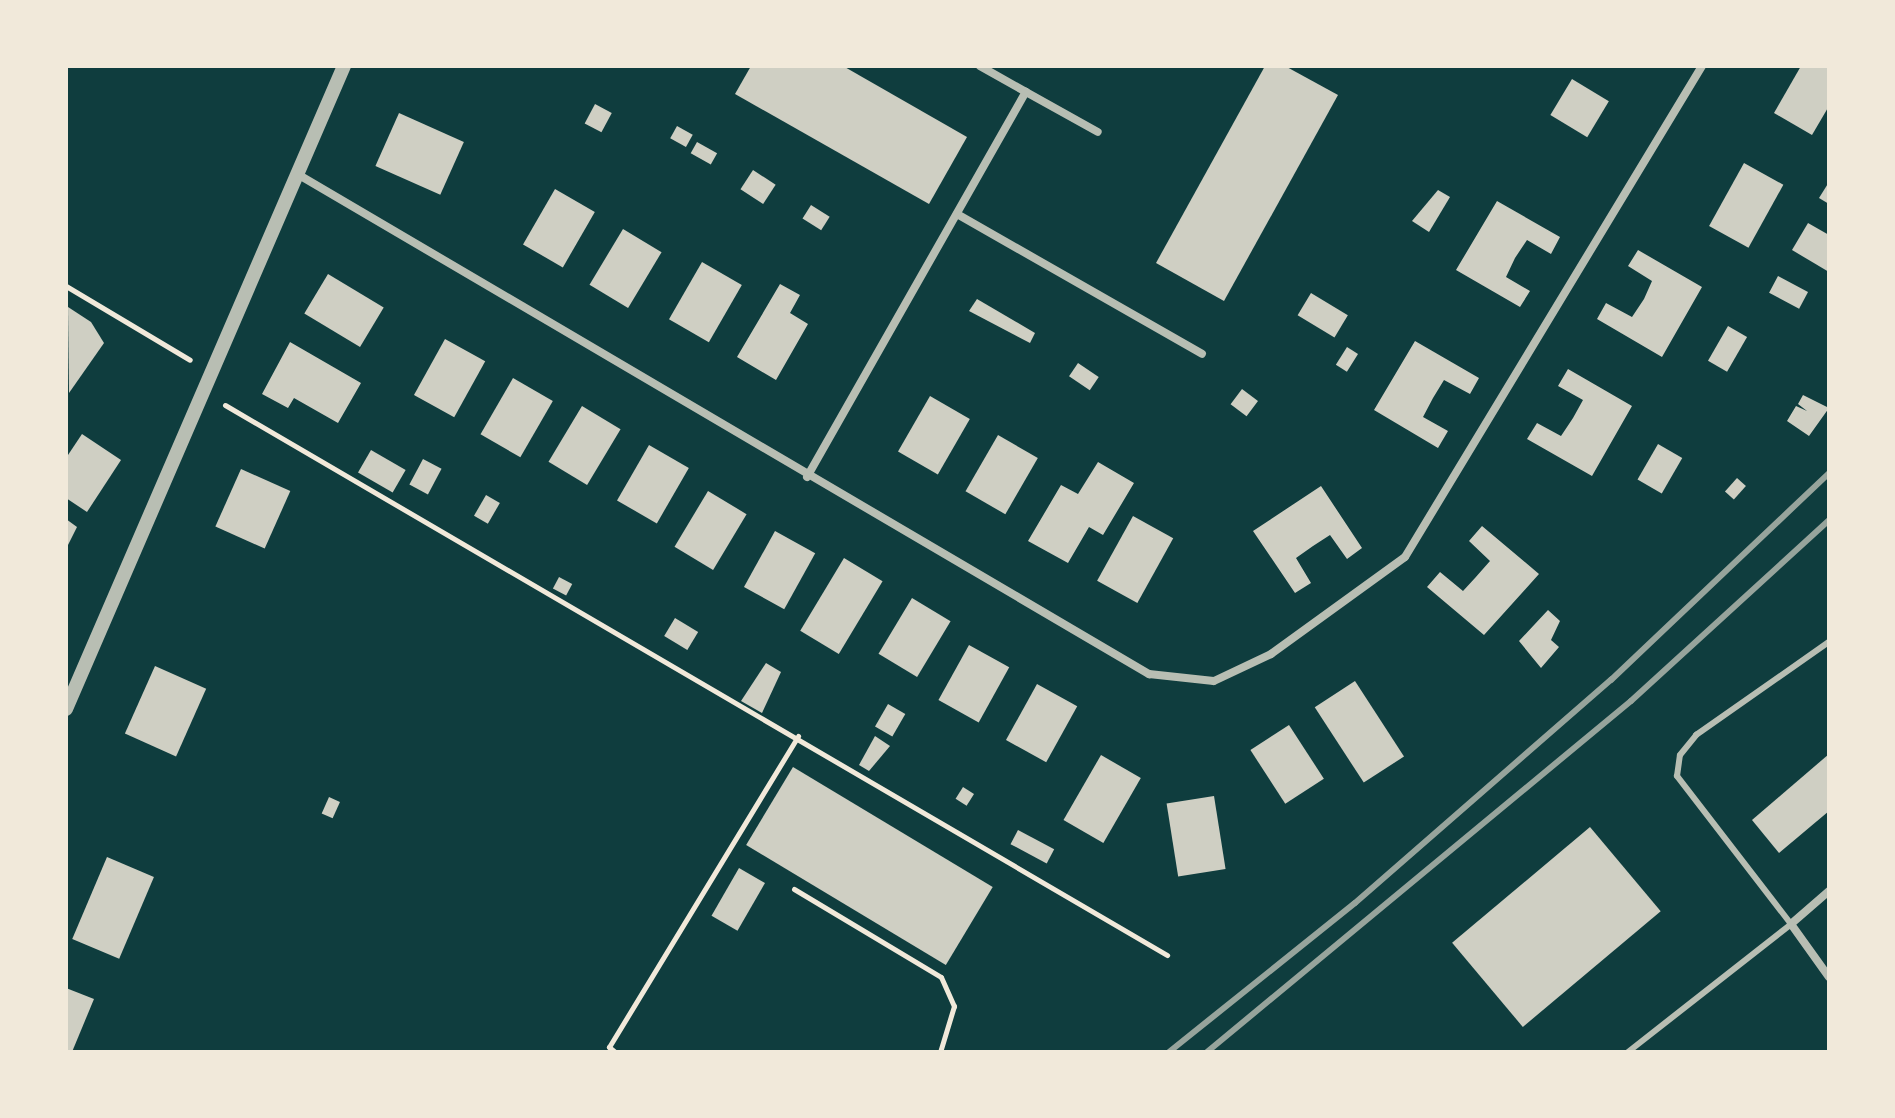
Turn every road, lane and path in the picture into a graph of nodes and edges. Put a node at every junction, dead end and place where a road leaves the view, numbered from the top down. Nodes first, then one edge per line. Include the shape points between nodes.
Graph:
1 (344, 66) edge
2 (980, 66) edge
3 (1702, 66) edge
4 (1026, 92) junction
5 (1098, 132) dead end
6 (299, 175) junction
7 (957, 214) junction
8 (66, 286) edge
9 (1202, 354) dead end
10 (211, 372) junction
11 (204, 393) junction
12 (807, 477) junction
13 (1829, 642) edge
14 (66, 709) edge
15 (798, 736) junction
16 (794, 889) dead end
17 (1829, 891) edge
18 (1791, 924) junction
19 (1167, 955) dead end
20 (1829, 977) edge
21 (615, 1052) edge
22 (940, 1052) edge
23 (1628, 1052) edge

1 - 6 street
2 - 4 street
3 - 12 street via 1405,557 1271,654 1214,681 1149,674
4 - 5 street
4 - 7 street
6 - 10 street
6 - 12 street
7 - 9 street
7 - 12 street
8 - 10 path
10 - 11 street
11 - 14 street
11 - 15 path
13 - 18 lane via 1696,735 1680,755 1677,776
15 - 19 path
15 - 21 path via 609,1047
16 - 22 path via 941,977 954,1006
17 - 18 street
18 - 20 street
18 - 23 lane

